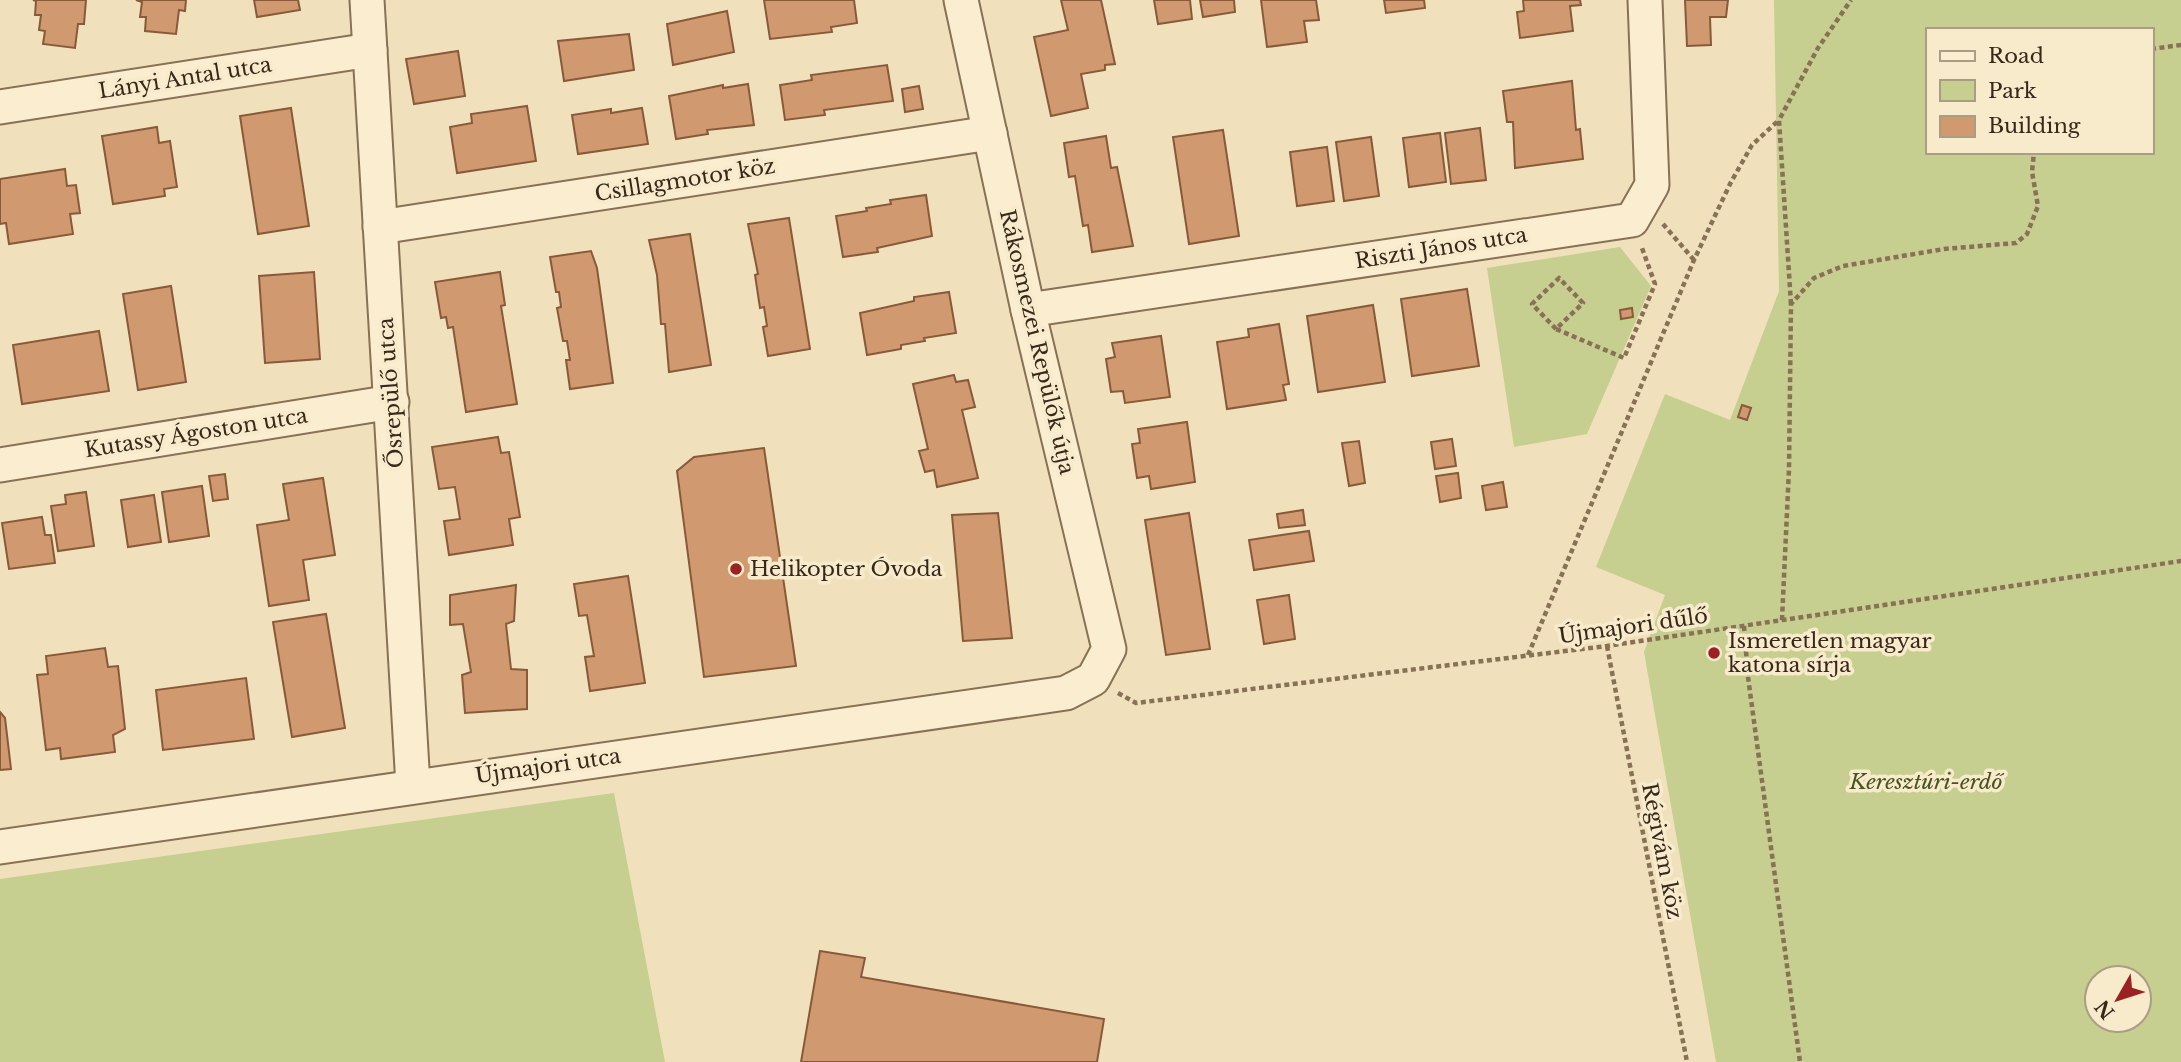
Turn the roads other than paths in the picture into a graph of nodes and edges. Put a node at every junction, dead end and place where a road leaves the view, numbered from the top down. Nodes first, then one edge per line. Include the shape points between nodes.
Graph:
1 (367, 0) edge
2 (961, 0) edge
3 (1645, 0) edge
4 (370, 50) junction
5 (0, 107) edge
6 (990, 133) junction
7 (380, 227) junction
8 (1028, 310) junction
9 (392, 402) junction
10 (0, 465) edge
11 (1093, 679) joint
12 (413, 786) junction
13 (0, 847) edge

1 - 4 street, Ősrepülő utca
2 - 6 street, Rákosmezei Repülők útja
3 - 8 street, Riszti János utca via 1652,185 1632,220
4 - 5 street, Lányi Antal utca
4 - 7 street, Ősrepülő utca
6 - 7 street, Csillagmotor köz
6 - 8 street, Rákosmezei Repülők útja
7 - 9 street, Ősrepülő utca
8 - 11 street, Rákosmezei Repülők útja via 1109,649
9 - 10 street, Kutassy Ágoston utca
9 - 12 street, Ősrepülő utca
11 - 12 street, Újmajori utca via 1066,693
12 - 13 street, Újmajori utca

